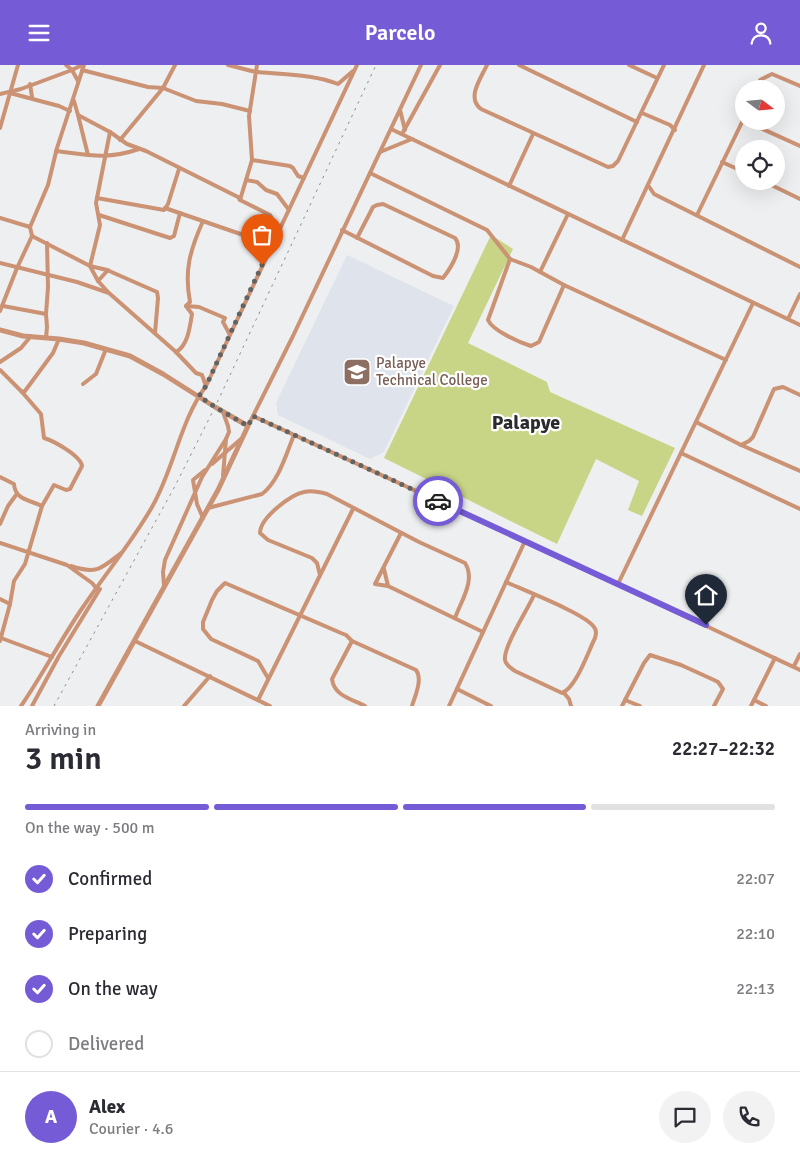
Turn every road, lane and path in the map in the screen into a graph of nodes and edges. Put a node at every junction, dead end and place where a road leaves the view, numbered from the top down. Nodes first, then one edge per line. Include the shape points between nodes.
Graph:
1 (18, 65) edge
2 (66, 65) edge
3 (175, 65) edge
4 (228, 65) edge
5 (256, 65) edge
6 (421, 65) edge
7 (440, 65) edge
8 (487, 65) edge
9 (520, 65) edge
10 (629, 65) edge
11 (664, 65) edge
12 (704, 65) edge
13 (83, 67) edge
14 (356, 67) edge
15 (72, 70) junction
16 (256, 71) junction
17 (657, 78) junction
18 (760, 80) edge
19 (79, 84) junction
20 (30, 85) junction
21 (800, 86) edge
22 (148, 87) junction
23 (163, 89) junction
24 (10, 92) junction
25 (0, 94) edge
26 (32, 97) junction
27 (154, 98) junction
28 (74, 101) junction
29 (400, 110) junction
30 (70, 111) junction
31 (250, 111) junction
32 (642, 113) junction
33 (78, 114) junction
34 (638, 122) junction
35 (0, 128) edge
36 (391, 129) junction
37 (405, 129) junction
38 (674, 130) junction
39 (739, 130) edge
40 (766, 130) edge
41 (110, 132) junction
42 (402, 134) junction
43 (533, 134) junction
44 (410, 138) junction
45 (120, 139) junction
46 (800, 146) edge
47 (139, 149) junction
48 (56, 151) junction
49 (380, 152) junction
50 (88, 155) junction
51 (104, 157) junction
52 (252, 160) junction
53 (722, 162) junction
54 (735, 168) edge
55 (180, 169) junction
56 (370, 173) junction
57 (304, 177) junction
58 (246, 180) junction
59 (509, 185) junction
60 (648, 185) junction
61 (782, 190) edge
62 (654, 194) junction
63 (643, 195) junction
64 (97, 198) junction
65 (800, 199) edge
66 (240, 200) junction
67 (166, 208) junction
68 (289, 210) junction
69 (180, 213) junction
70 (568, 214) junction
71 (99, 215) junction
72 (697, 215) junction
73 (0, 218) edge
74 (203, 221) junction
75 (275, 224) junction
76 (30, 227) junction
77 (280, 227) junction
78 (342, 230) junction
79 (32, 236) junction
80 (357, 238) junction
81 (255, 239) junction
82 (622, 240) junction
83 (46, 243) junction
84 (510, 259) junction
85 (0, 263) edge
86 (262, 265) junction
87 (90, 266) junction
88 (800, 267) edge
89 (17, 268) junction
90 (108, 270) junction
91 (540, 272) junction
92 (48, 275) junction
93 (98, 281) junction
94 (564, 285) junction
95 (108, 293) junction
96 (800, 294) edge
97 (754, 303) junction
98 (2, 306) junction
99 (186, 306) junction
100 (0, 311) edge
101 (46, 314) junction
102 (788, 319) junction
103 (800, 325) edge
104 (0, 330) edge
105 (155, 333) junction
106 (230, 335) junction
107 (32, 336) junction
108 (46, 338) junction
109 (59, 339) junction
110 (106, 349) junction
111 (176, 352) junction
112 (726, 360) junction
113 (0, 362) edge
114 (0, 370) edge
115 (83, 384) dead end
116 (206, 386) junction
117 (22, 392) junction
118 (800, 395) edge
119 (199, 396) junction
120 (222, 411) junction
121 (253, 416) junction
122 (696, 422) junction
123 (248, 426) junction
124 (294, 435) junction
125 (243, 437) junction
126 (226, 439) junction
127 (741, 445) junction
128 (226, 452) junction
129 (681, 453) junction
130 (209, 466) junction
131 (800, 471) edge
132 (0, 477) edge
133 (223, 480) junction
134 (196, 494) junction
135 (16, 495) junction
136 (42, 506) junction
137 (208, 508) junction
138 (353, 509) junction
139 (800, 509) edge
140 (203, 518) junction
141 (0, 524) edge
142 (401, 533) junction
143 (525, 541) junction
144 (0, 543) edge
145 (125, 549) junction
146 (28, 552) junction
147 (67, 565) junction
148 (384, 569) junction
149 (320, 575) junction
150 (103, 581) junction
151 (506, 582) junction
152 (618, 584) junction
153 (388, 586) junction
154 (165, 587) junction
155 (97, 589) junction
156 (534, 595) junction
157 (0, 599) edge
158 (10, 604) junction
159 (301, 615) junction
160 (455, 618) junction
161 (1, 626) edge
162 (483, 632) junction
163 (1, 639) edge
164 (135, 641) junction
165 (352, 641) junction
166 (800, 656) edge
167 (52, 657) junction
168 (775, 658) junction
169 (794, 666) junction
170 (800, 670) edge
171 (210, 676) junction
172 (268, 678) junction
173 (457, 689) junction
174 (564, 693) junction
175 (258, 700) junction
176 (625, 700) junction
177 (754, 700) junction
178 (187, 702) junction
179 (21, 706) edge
180 (32, 706) edge
181 (98, 706) edge
182 (184, 706) edge
183 (192, 706) edge
184 (270, 706) edge
185 (365, 706) edge
186 (412, 706) edge
187 (449, 706) edge
188 (491, 706) edge
189 (570, 706) edge
190 (622, 706) edge
191 (640, 706) edge
192 (714, 706) edge
193 (751, 706) edge
194 (766, 706) edge

1 - 24 street
2 - 15 street
3 - 23 street
4 - 16 street
5 - 16 street
6 - 29 street
7 - 37 street
8 - 43 street via 474,93 476,106
9 - 34 street
10 - 17 street
11 - 17 street
12 - 38 street
13 - 15 street
13 - 19 street
13 - 22 street
14 - 16 street via 338,84 307,76
14 - 57 street
15 - 19 street
15 - 20 street
16 - 31 street
17 - 32 street
18 - 21 street via 772,74
19 - 28 street
20 - 24 street
20 - 26 street
22 - 23 street
22 - 27 street
23 - 27 street
23 - 31 street via 196,101
24 - 25 street
24 - 26 street
24 - 35 street
26 - 30 street
27 - 45 street
28 - 30 street
28 - 33 street
29 - 36 street
29 - 37 street
30 - 33 street
30 - 48 street
31 - 52 street
32 - 34 street
32 - 38 street via 670,125
33 - 41 street
33 - 50 street
34 - 43 street via 618,161 608,167
36 - 42 street
36 - 49 street
37 - 42 street
37 - 44 street
38 - 60 street
39 - 53 street
40 - 46 street
41 - 45 street
41 - 51 street
42 - 44 street
43 - 59 street
44 - 49 street
44 - 59 street
45 - 47 street
47 - 51 street
47 - 55 street
48 - 50 street
48 - 76 street via 48,185
49 - 56 street
50 - 51 street
51 - 64 street
52 - 57 street via 290,166 298,176
52 - 58 street
53 - 54 street
53 - 72 street
55 - 66 street
55 - 67 street
56 - 78 street
56 - 84 street via 486,230
57 - 68 street
58 - 66 street
58 - 68 street via 257,182 277,194
59 - 70 street
60 - 62 street
60 - 63 street
61 - 65 street
62 - 63 street
62 - 72 street
63 - 82 street
64 - 67 street via 160,210
64 - 71 street
66 - 75 street via 270,215
67 - 69 street
68 - 77 street
69 - 71 street via 174,236 170,238
69 - 74 street
70 - 82 street
70 - 91 street
71 - 87 street via 100,225
72 - 88 street
73 - 76 street
74 - 81 street
74 - 99 street via 189,260 186,283 190,302
75 - 77 street
75 - 81 street
76 - 79 street
77 - 86 street
78 - 80 street
78 - 121 street
79 - 83 street
79 - 89 street
80 - 80 street via 440,278 449,270 459,247 455,239 383,204 373,207
81 - 86 street via 262,249
82 - 97 street
83 - 87 street
83 - 92 street
84 - 91 street
84 - 94 street via 488,320 490,325 513,338 531,346 539,341
85 - 89 street
86 - 106 street
87 - 90 street
87 - 93 street
89 - 92 street
89 - 98 street
90 - 93 street
90 - 105 street via 157,292
91 - 94 street
92 - 95 street
92 - 101 street
93 - 95 street
94 - 112 street
95 - 105 street
96 - 102 street
97 - 102 street
97 - 112 street
98 - 100 street
98 - 101 street
99 - 106 street via 199,307 225,318 223,322
99 - 111 street via 192,314 184,344
101 - 108 street
102 - 103 street
104 - 107 street
105 - 111 street
106 - 116 street
107 - 108 street
107 - 113 street
108 - 109 street
109 - 110 street
109 - 117 street via 28,389
110 - 115 street via 96,374
110 - 119 street via 144,363
111 - 116 street via 202,375
112 - 122 street
114 - 117 street
116 - 119 street
117 - 136 street via 41,414 44,438 52,440 82,463 70,489 54,485
118 - 127 street via 783,387 774,389 753,437
119 - 120 street
119 - 145 street via 153,506
120 - 123 street
120 - 126 street via 229,432
121 - 123 street
121 - 124 street
122 - 127 street
122 - 129 street
123 - 125 street
124 - 137 street via 268,489 262,494
124 - 143 street
125 - 128 street
125 - 133 street
126 - 128 street
126 - 130 street
127 - 131 street
128 - 130 street
128 - 133 street
129 - 139 street
129 - 152 street
130 - 134 street
130 - 134 street via 193,480
132 - 135 street via 14,484
133 - 137 street
134 - 140 street
134 - 154 street via 165,560
135 - 136 street
135 - 141 street
136 - 146 street
137 - 140 street
138 - 142 street
138 - 149 street
138 - 149 street via 327,494 302,492 278,507 260,526 260,533 266,539 312,558
140 - 154 street
142 - 148 street
142 - 160 street via 465,563 469,569 468,585
143 - 151 street
143 - 152 street
144 - 146 street
145 - 147 street via 106,566 91,571
145 - 150 street
146 - 147 street
146 - 158 street via 25,564 14,581
147 - 155 street
148 - 153 street
148 - 153 street via 375,584
149 - 159 street
150 - 155 street
150 - 180 street
151 - 156 street
151 - 162 street
152 - 168 street
153 - 160 street
154 - 164 street
155 - 167 street
156 - 174 street via 506,653 506,663 508,667
156 - 174 street via 584,617 596,631 575,681
157 - 158 street
158 - 161 street
159 - 165 street via 346,635
159 - 172 street
159 - 172 street via 226,583 221,585 212,600 203,624 208,637 254,658
160 - 162 street
161 - 163 street
162 - 173 street
163 - 167 street
164 - 171 street
164 - 181 street
165 - 185 street via 332,679 333,685 337,691
165 - 186 street via 419,673
166 - 169 street
167 - 179 street
168 - 169 street
168 - 177 street
169 - 170 street
171 - 175 street
171 - 178 street
172 - 175 street
173 - 187 street
173 - 188 street
174 - 189 street
175 - 184 street
176 - 190 street
176 - 191 street
176 - 192 street via 650,655 718,682 723,689
177 - 193 street
177 - 194 street
178 - 182 street
178 - 183 street

